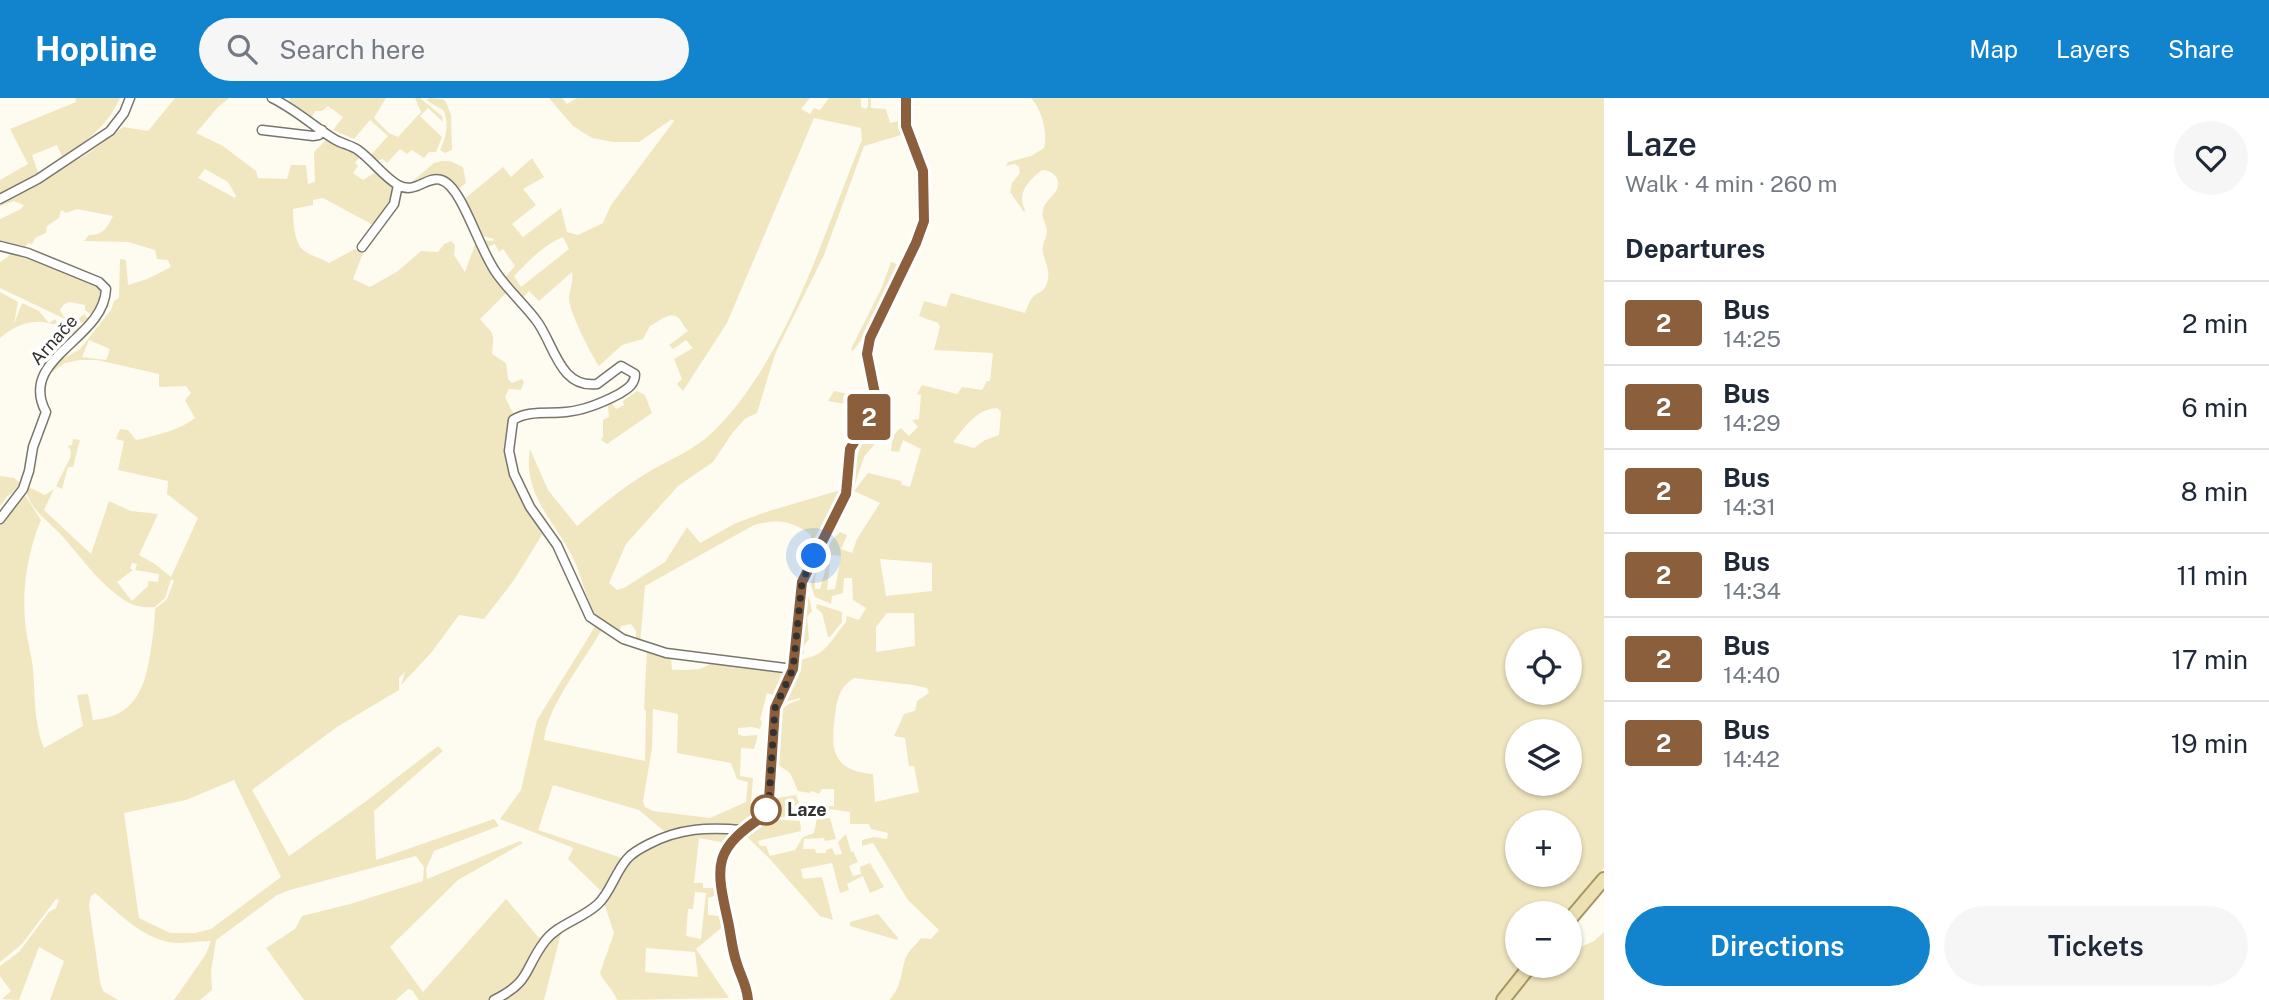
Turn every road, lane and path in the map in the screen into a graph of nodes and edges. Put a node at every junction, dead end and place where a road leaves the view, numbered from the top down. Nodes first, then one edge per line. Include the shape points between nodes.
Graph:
1 (130, 98) edge
2 (272, 98) edge
3 (906, 98) edge
4 (262, 130) dead end
5 (322, 130) junction
6 (398, 185) junction
7 (0, 199) edge
8 (0, 246) edge
9 (362, 247) dead end
10 (0, 519) edge
11 (793, 669) junction
12 (743, 830) junction
13 (1604, 879) edge
14 (1582, 905) edge
15 (1520, 978) edge
16 (494, 1000) edge
17 (748, 1000) edge
18 (1503, 1000) edge

1 - 7 street via 110,131
2 - 5 street
3 - 11 street via 906,126 923,171 924,221 870,338 867,354 877,404 850,449 846,494 802,582
4 - 5 street via 313,136
5 - 6 street via 357,149
6 - 9 street via 394,204
6 - 11 street via 412,188 434,179 449,183 495,271 536,320 559,365 575,381 597,384 621,366 635,374 628,388 599,405 522,414 513,421 509,452 514,474 530,507 558,545 590,617 623,639 666,653
8 - 10 street, Arnače via 99,282 106,297 89,326 38,382 46,412 23,489
11 - 12 street via 775,708 765,815
12 - 16 street via 688,830 640,849 628,858 601,901 545,940 524,979
12 - 17 street via 719,863 721,894
13 - 14 main road
15 - 18 main road

